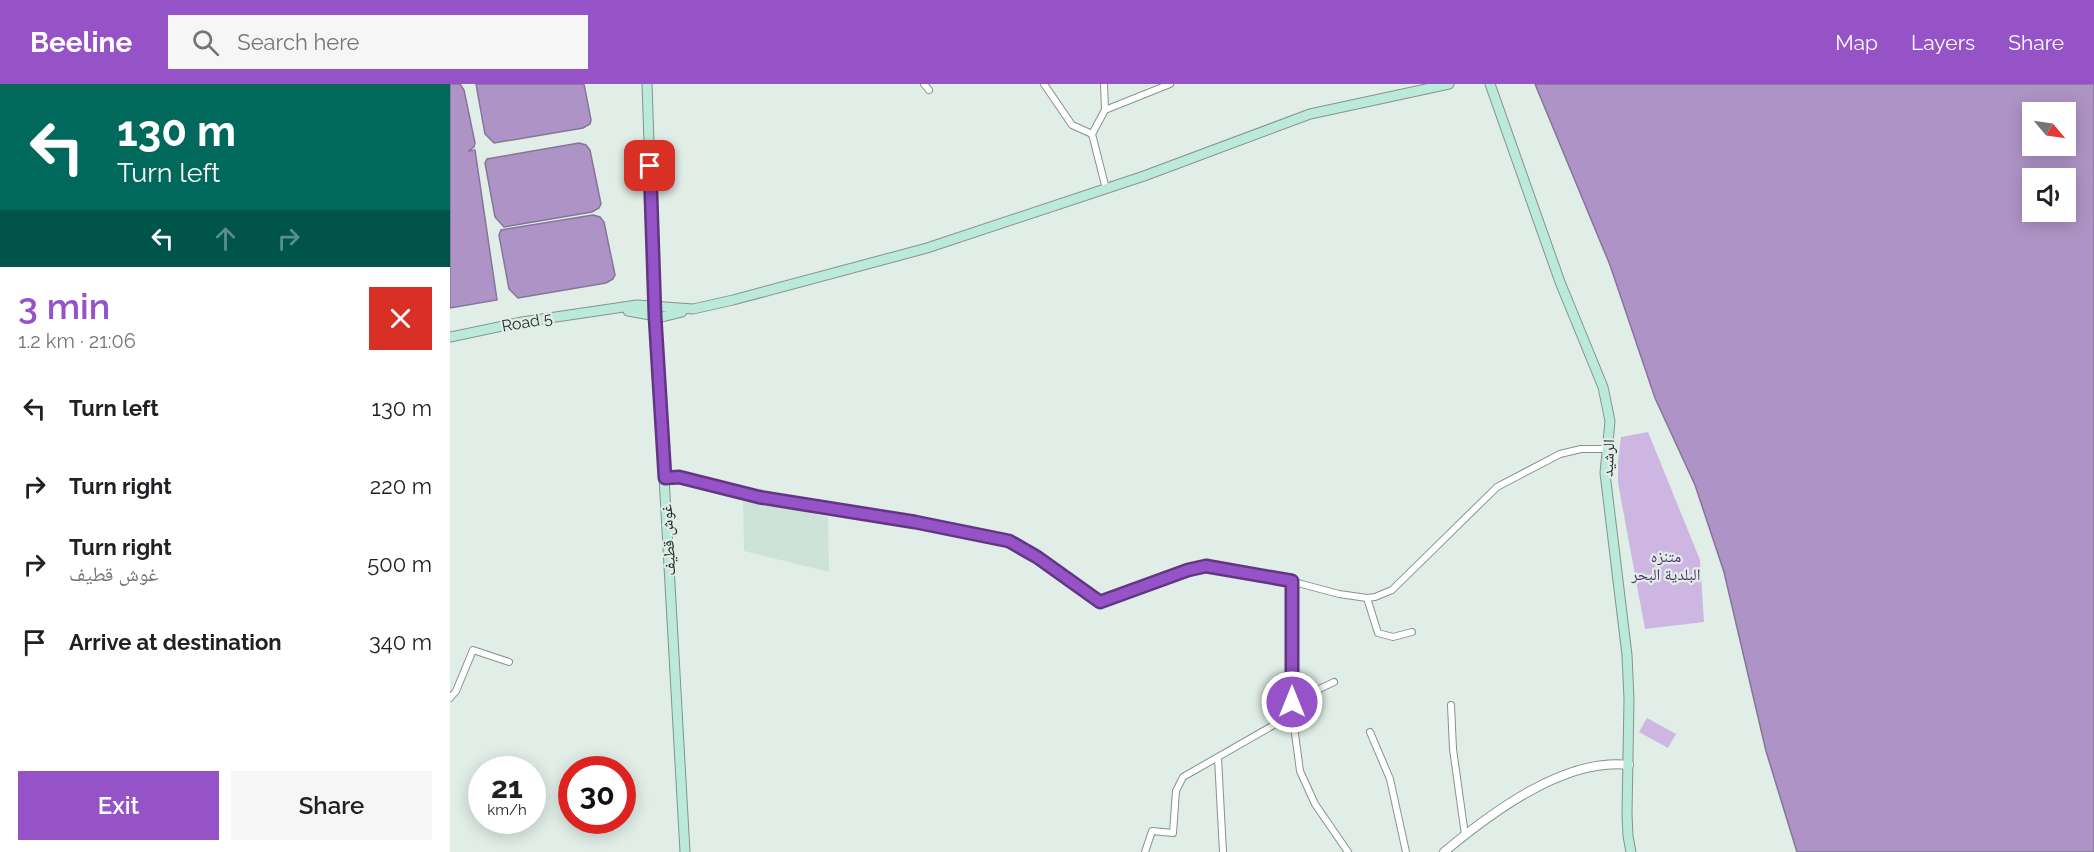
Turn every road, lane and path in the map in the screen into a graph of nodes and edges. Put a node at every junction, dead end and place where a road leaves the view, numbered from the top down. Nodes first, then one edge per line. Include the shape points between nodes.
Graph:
1 (647, 84) edge
2 (924, 84) edge
3 (1044, 84) edge
4 (1104, 84) edge
5 (1170, 84) edge
6 (1449, 84) edge
7 (1490, 84) edge
8 (930, 90) dead end
9 (1106, 110) junction
10 (1092, 134) junction
11 (1106, 189) junction
12 (655, 305) junction
13 (693, 309) junction
14 (604, 311) junction
15 (655, 316) junction
16 (450, 336) edge
17 (1608, 449) junction
18 (665, 478) junction
19 (1292, 581) junction
20 (1367, 598) junction
21 (1412, 632) dead end
22 (509, 662) dead end
23 (1334, 682) dead end
24 (450, 698) edge
25 (1292, 702) junction
26 (1451, 705) dead end
27 (1292, 711) junction
28 (1370, 732) dead end
29 (1218, 758) junction
30 (1629, 765) junction
31 (1464, 835) junction
32 (685, 852) edge
33 (1145, 852) edge
34 (1223, 852) edge
35 (1348, 852) edge
36 (1406, 852) edge
37 (1444, 852) edge
38 (1631, 852) edge

1 - 12 main road, غوش قطيف
2 - 8 street
3 - 10 street via 1071,125
4 - 9 street
5 - 9 street
6 - 11 main road via 1310,114
7 - 17 main road, الرشيد via 1602,387 1610,421
9 - 10 street
10 - 11 street
11 - 13 main road via 927,248
12 - 13 main road
12 - 14 main road
12 - 15 main road, غوش قطيف
13 - 15 main road
14 - 15 main road via 634,310
14 - 16 main road, Road 5
15 - 18 main road, غوش قطيف
17 - 20 street via 1560,454 1497,487 1392,590
17 - 30 main road, الرشيد via 1605,473 1628,655
18 - 19 street via 679,477 759,497 1009,541 1100,602 1206,566
18 - 32 main road, غوش قطيف
19 - 20 street
19 - 25 street
20 - 21 street via 1378,633 1393,637
22 - 24 street via 473,650
23 - 25 street
25 - 27 street
26 - 31 street
27 - 29 street
27 - 35 street via 1300,771 1316,804
28 - 36 street via 1390,779
29 - 33 street via 1191,771 1179,783 1173,833 1152,831
29 - 34 street
30 - 31 street via 1609,764 1561,776
30 - 38 main road, الرشيد via 1627,814
31 - 37 street

